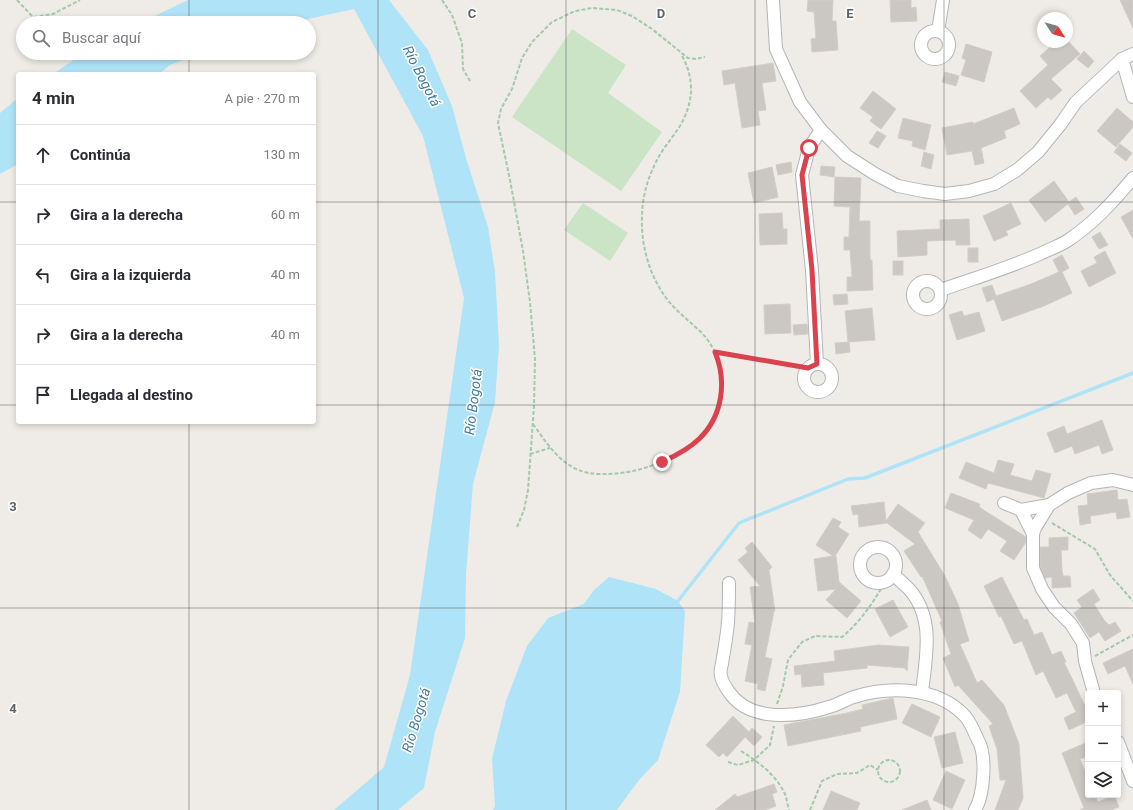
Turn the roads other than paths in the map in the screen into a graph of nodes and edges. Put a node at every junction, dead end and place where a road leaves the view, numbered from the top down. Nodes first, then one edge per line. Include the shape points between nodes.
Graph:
1 (773, 0) edge
2 (943, 0) edge
3 (938, 31) dead end
4 (1133, 54) edge
5 (1122, 59) junction
6 (1133, 97) edge
7 (821, 130) junction
8 (1133, 178) edge
9 (941, 290) dead end
10 (812, 366) road end
11 (1133, 485) edge
12 (1004, 503) dead end
13 (1049, 505) junction
14 (1021, 510) junction
15 (1033, 534) junction
16 (889, 578) road end
17 (729, 583) dead end
18 (1093, 690) edge
19 (922, 692) junction
20 (1121, 750) edge
21 (1133, 781) edge
22 (975, 810) edge

1 - 7 street via 776,49 800,102
2 - 3 street
4 - 5 street
5 - 6 street
5 - 7 street via 1076,102 1038,152 1017,170 994,184 969,191 945,194 898,186 847,156
7 - 10 street via 809,148 802,175 812,270
8 - 9 street via 1101,214 1065,242 1021,263
11 - 13 street via 1113,480 1091,484 1068,493
12 - 14 street
13 - 14 street
13 - 15 street
14 - 15 street
15 - 18 street via 1033,568 1042,589 1083,643
16 - 19 street via 909,589 922,609 927,626
17 - 19 street via 728,622 720,675 729,693 754,712 796,715 876,692
19 - 22 street via 950,703 964,715 981,745 984,778
20 - 21 street

